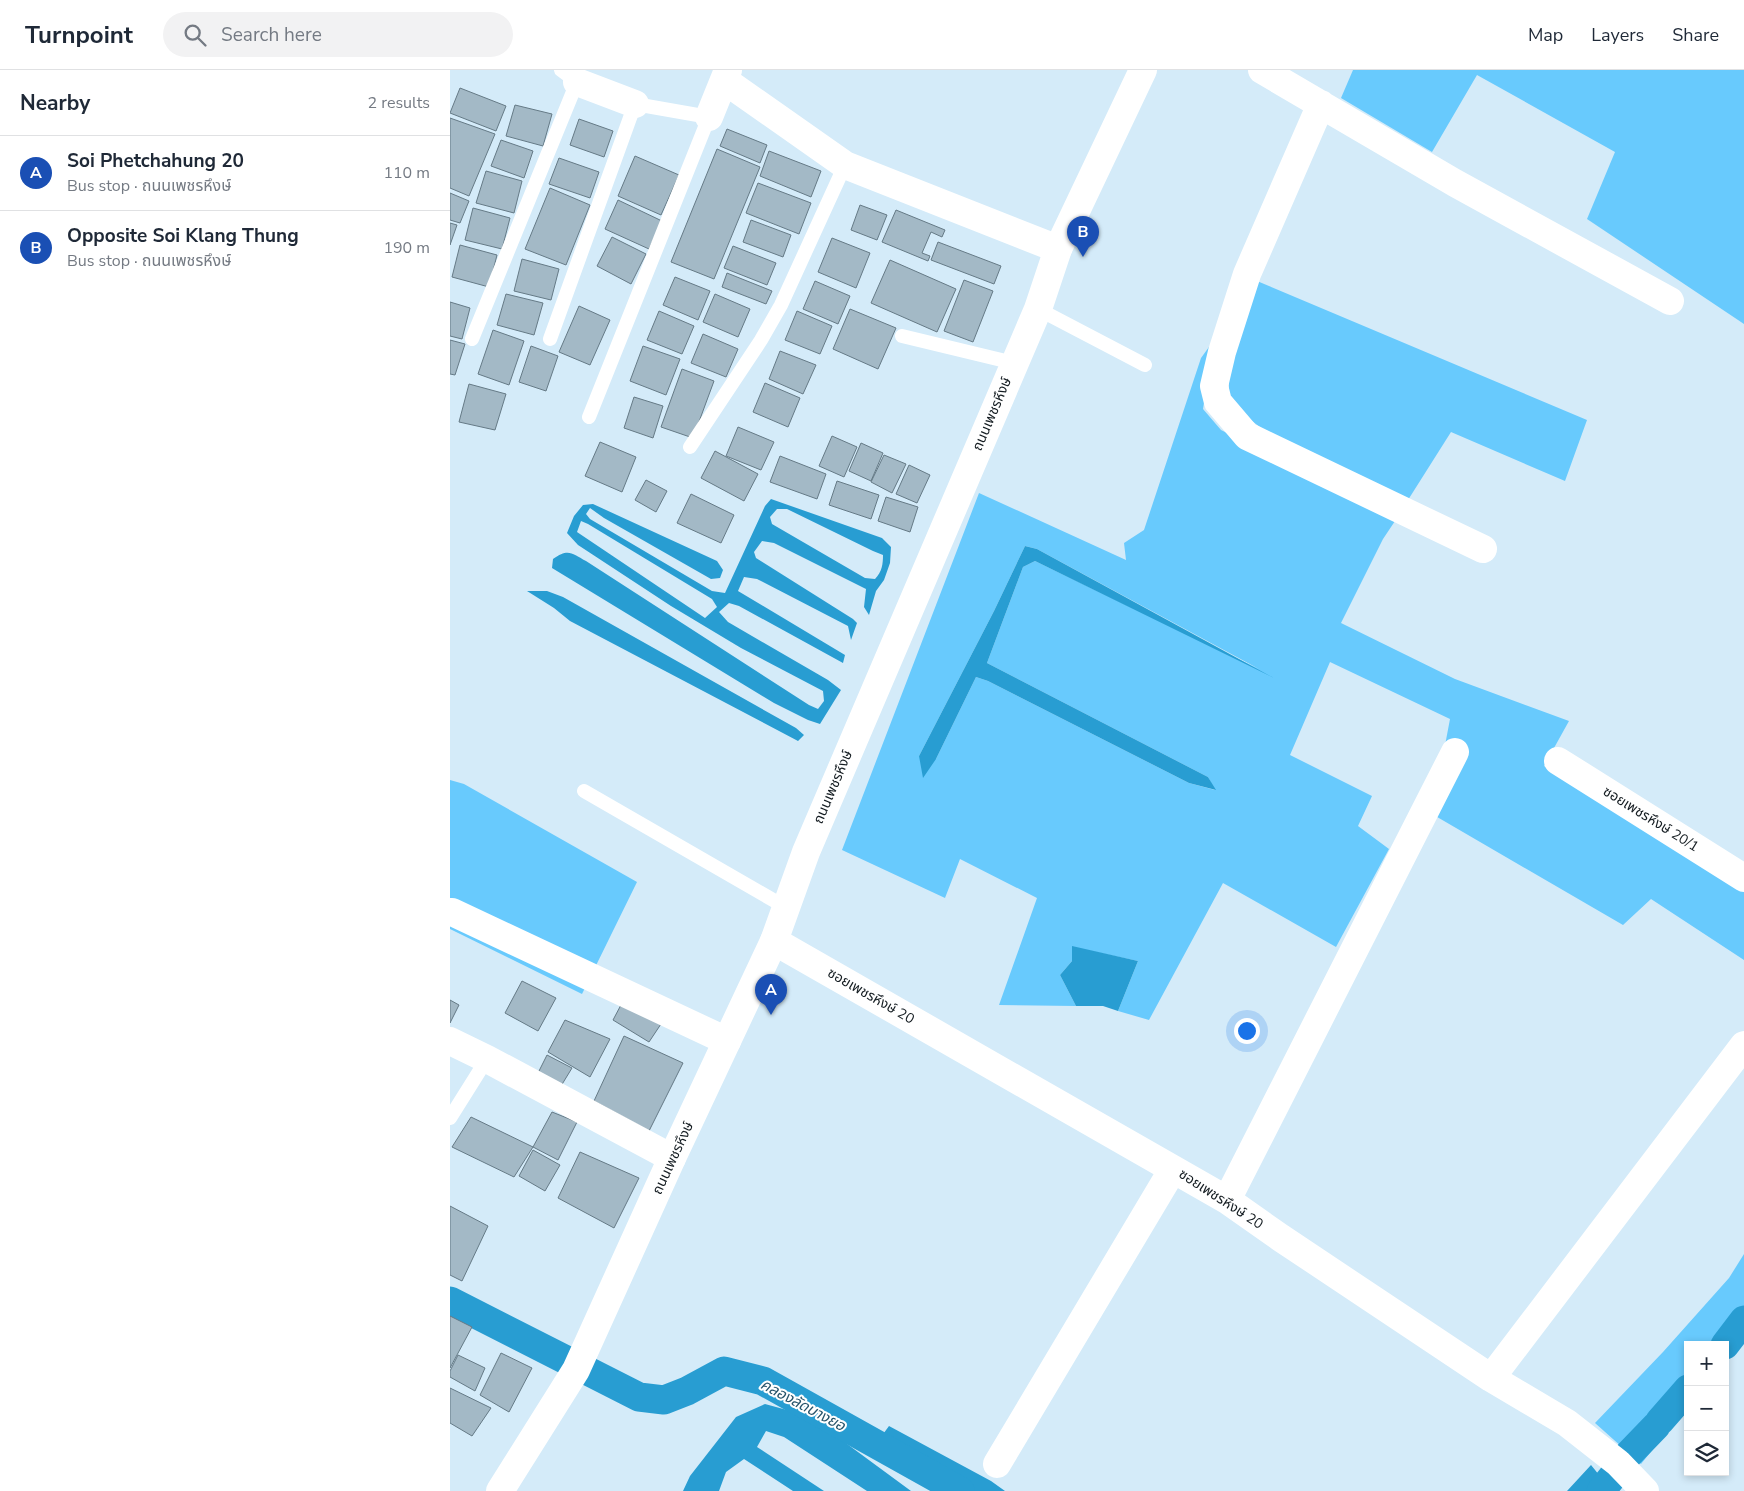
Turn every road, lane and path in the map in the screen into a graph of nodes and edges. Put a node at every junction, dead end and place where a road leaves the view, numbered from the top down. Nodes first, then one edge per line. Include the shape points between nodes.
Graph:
1 (1143, 70) edge
2 (1262, 70) edge
3 (726, 75) edge
4 (569, 76) edge
5 (635, 104) junction
6 (1321, 104) junction
7 (709, 117) junction
8 (846, 165) junction
9 (1058, 249) junction
10 (1670, 301) dead end
11 (1038, 309) junction
12 (902, 336) dead end
13 (472, 339) dead end
14 (550, 339) dead end
15 (1014, 363) junction
16 (1145, 364) dead end
17 (589, 417) dead end
18 (690, 447) dead end
19 (1484, 548) dead end
20 (1455, 752) dead end
21 (1558, 761) dead end
22 (584, 791) dead end
23 (1744, 878) edge
24 (787, 908) junction
25 (452, 912) dead end
26 (774, 941) junction
27 (450, 1041) edge
28 (727, 1041) junction
29 (1744, 1045) edge
30 (487, 1059) junction
31 (450, 1118) edge
32 (672, 1158) junction
33 (1173, 1169) junction
34 (1227, 1200) junction
35 (1491, 1378) junction
36 (997, 1464) dead end
37 (500, 1491) edge
38 (1645, 1491) edge

1 - 9 street, ถนนเพชรหึงษ์
2 - 6 street
3 - 7 street
3 - 8 street
4 - 5 street
4 - 13 lane
5 - 7 lane
5 - 14 lane
6 - 10 street via 1455,183
6 - 19 street via 1246,274 1214,386 1218,402 1248,436
7 - 17 lane
8 - 9 street
8 - 18 lane via 781,305
9 - 11 street, ถนนเพชรหึงษ์
11 - 15 street, ถนนเพชรหึงษ์
11 - 16 lane
12 - 15 lane
15 - 24 street, ถนนเพชรหึงษ์ via 806,852
20 - 34 street
21 - 23 street, ซอยเพชรหึงษ์ 20/1
22 - 24 lane
24 - 26 street, ถนนเพชรหึงษ์
25 - 28 street
26 - 28 street, ถนนเพชรหึงษ์
26 - 33 street, ซอยเพชรหึงษ์ 20
27 - 30 street
28 - 32 street, ถนนเพชรหึงษ์
29 - 35 street
30 - 31 lane
30 - 32 street
32 - 37 street, ถนนเพชรหึงษ์ via 581,1359
33 - 34 street, ซอยเพชรหึงษ์ 20
33 - 36 street
34 - 35 street, ซอยเพชรหึงษ์ 20
35 - 38 street, ซอยเพชรหึงษ์ 20 via 1567,1422 1618,1463

